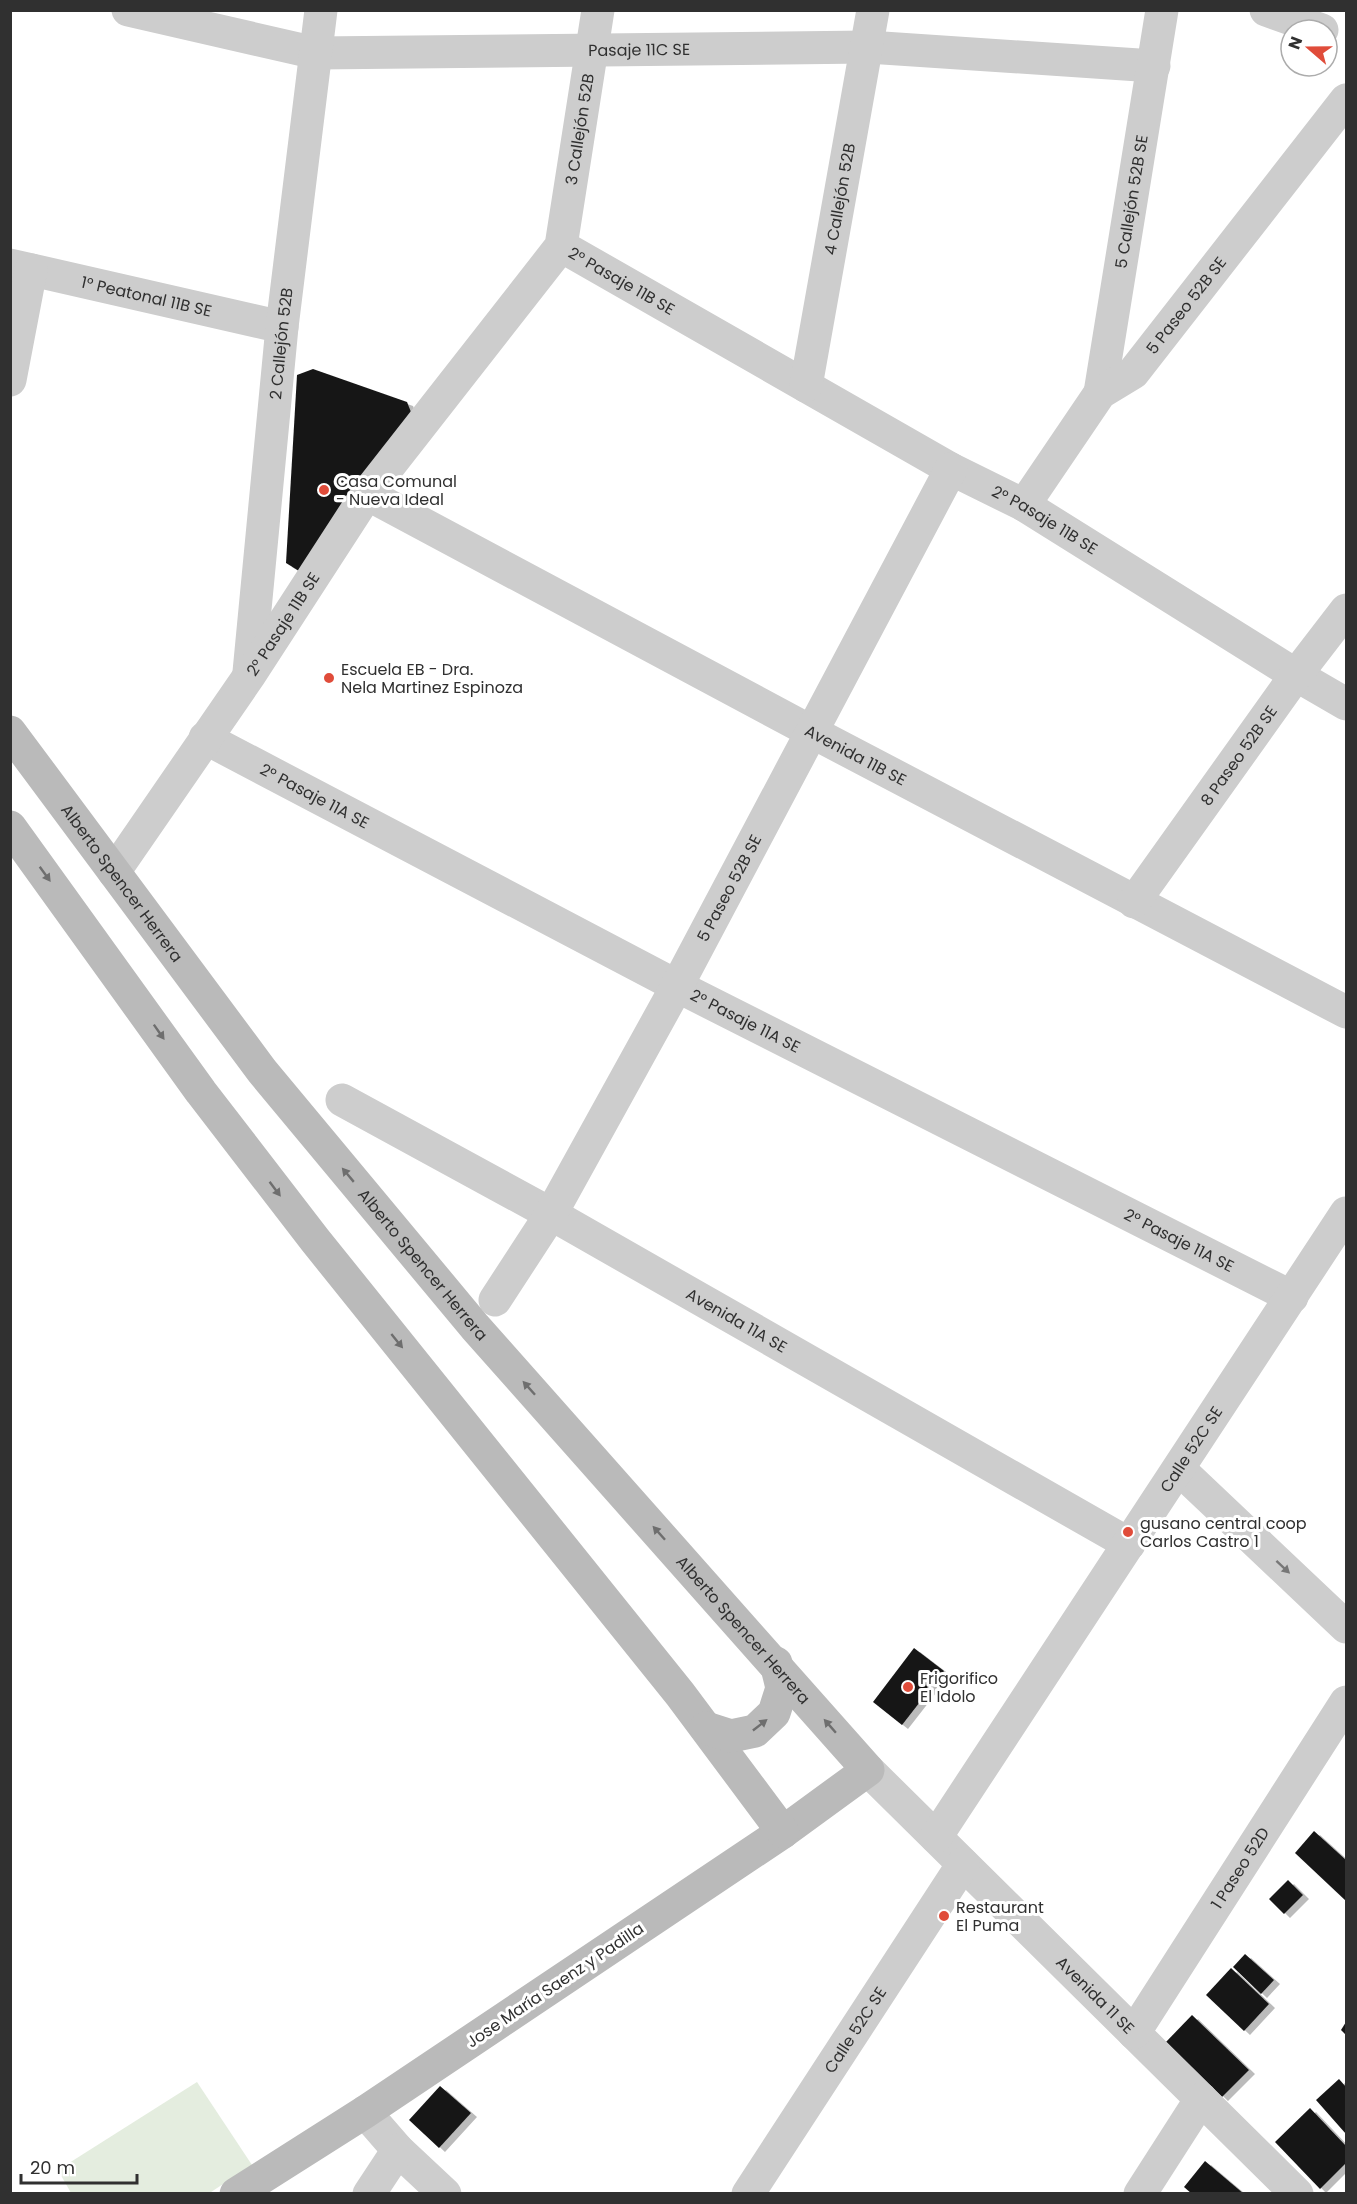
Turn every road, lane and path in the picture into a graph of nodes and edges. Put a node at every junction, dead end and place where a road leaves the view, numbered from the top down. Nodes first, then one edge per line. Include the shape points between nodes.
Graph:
1 (128, 10) edge
2 (321, 10) edge
3 (598, 10) edge
4 (873, 10) edge
5 (1162, 10) edge
6 (1266, 10) edge
7 (1288, 18) edge
8 (868, 47) junction
9 (593, 48) junction
10 (316, 53) junction
11 (1154, 66) junction
12 (1347, 100) edge
13 (561, 246) junction
14 (21, 267) edge
15 (282, 327) junction
16 (10, 380) edge
17 (806, 386) junction
18 (1100, 393) junction
19 (951, 469) junction
20 (367, 494) junction
21 (1024, 506) junction
22 (1347, 609) edge
23 (1296, 675) junction
24 (249, 676) junction
25 (1347, 704) edge
26 (10, 732) edge
27 (812, 732) junction
28 (205, 738) junction
29 (10, 827) edge
30 (114, 872) junction
31 (1134, 902) junction
32 (677, 986) junction
33 (1347, 1012) edge
34 (342, 1100) dead end
35 (1347, 1213) edge
36 (551, 1214) junction
37 (1292, 1297) junction
38 (495, 1300) dead end
39 (1179, 1469) junction
40 (1129, 1544) junction
41 (1347, 1627) edge
42 (776, 1663) junction
43 (1347, 1701) edge
44 (706, 1728) junction
45 (868, 1770) junction
46 (783, 1832) junction
47 (936, 1837) junction
48 (963, 1864) junction
49 (1134, 2033) junction
50 (1201, 2098) junction
51 (365, 2112) junction
52 (398, 2150) junction
53 (236, 2193) edge
54 (369, 2193) edge
55 (445, 2193) edge
56 (748, 2193) edge
57 (1140, 2193) edge
58 (1297, 2193) edge

1 - 10 street, Pasaje 11C SE
2 - 10 street, 2 Callejón 52B
3 - 9 street, 3 Callejón 52B
4 - 8 street, 4 Callejón 52B
5 - 11 street, 5 Callejón 52B SE
6 - 7 street
8 - 9 street, Pasaje 11C SE
8 - 11 street, Pasaje 11C SE
8 - 17 street, 4 Callejón 52B
9 - 10 street, Pasaje 11C SE
9 - 13 street, 3 Callejón 52B
10 - 15 street, 2 Callejón 52B
11 - 18 street, 5 Callejón 52B SE
12 - 18 street, 5 Paseo 52B SE via 1133,373
13 - 17 street, 2° Pasaje 11B SE
13 - 20 street, 2° Pasaje 11B SE
14 - 15 street, 1° Peatonal 11B SE
14 - 16 street
15 - 24 street, 2 Callejón 52B
17 - 19 street, 2° Pasaje 11B SE
18 - 21 street, 5 Paseo 52B SE
19 - 21 street, 2° Pasaje 11B SE
19 - 27 street, 5 Paseo 52B SE
20 - 24 street, 2° Pasaje 11B SE
20 - 27 street, Avenida 11B SE
21 - 23 street, 2° Pasaje 11B SE
22 - 23 street, 8 Paseo 52B SE
23 - 25 street, 2° Pasaje 11B SE
23 - 31 street, 8 Paseo 52B SE
24 - 28 street, 2° Pasaje 11B SE
26 - 30 street, Alberto Spencer Herrera
27 - 31 street, Avenida 11B SE
27 - 32 street, 5 Paseo 52B SE
28 - 30 street, 2° Pasaje 11B SE
28 - 32 street, 2° Pasaje 11A SE
29 -> 44 street via 201,1092 315,1240
42 -> 30 street, Alberto Spencer Herrera via 475,1327 262,1071
31 - 33 street, Avenida 11B SE
32 - 36 street, 5 Paseo 52B SE
32 - 37 street, 2° Pasaje 11A SE
34 - 36 street, Avenida 11A SE
35 - 37 street, Calle 52C SE
36 - 38 street, 5 Paseo 52B SE
36 - 40 street, Avenida 11A SE
37 - 39 street, Calle 52C SE
39 - 40 street, Calle 52C SE
39 -> 41 street
40 - 47 street, Calle 52C SE
44 -> 42 street via 731,1736 755,1731 777,1705 782,1688
45 -> 42 street, Alberto Spencer Herrera
43 - 49 street, 1 Paseo 52D
44 - 46 street
45 - 46 street, Jose María Saenz y Padilla
45 - 47 street, Avenida 11 SE
46 - 51 street, Jose María Saenz y Padilla
47 - 48 street, Avenida 11 SE
48 - 49 street, Avenida 11 SE
48 - 56 street, Calle 52C SE
49 - 50 street, Avenida 11 SE
50 - 57 street
50 - 58 street, Avenida 11 SE
51 - 52 street
51 - 53 street, Jose María Saenz y Padilla
52 - 54 street
52 - 55 street

